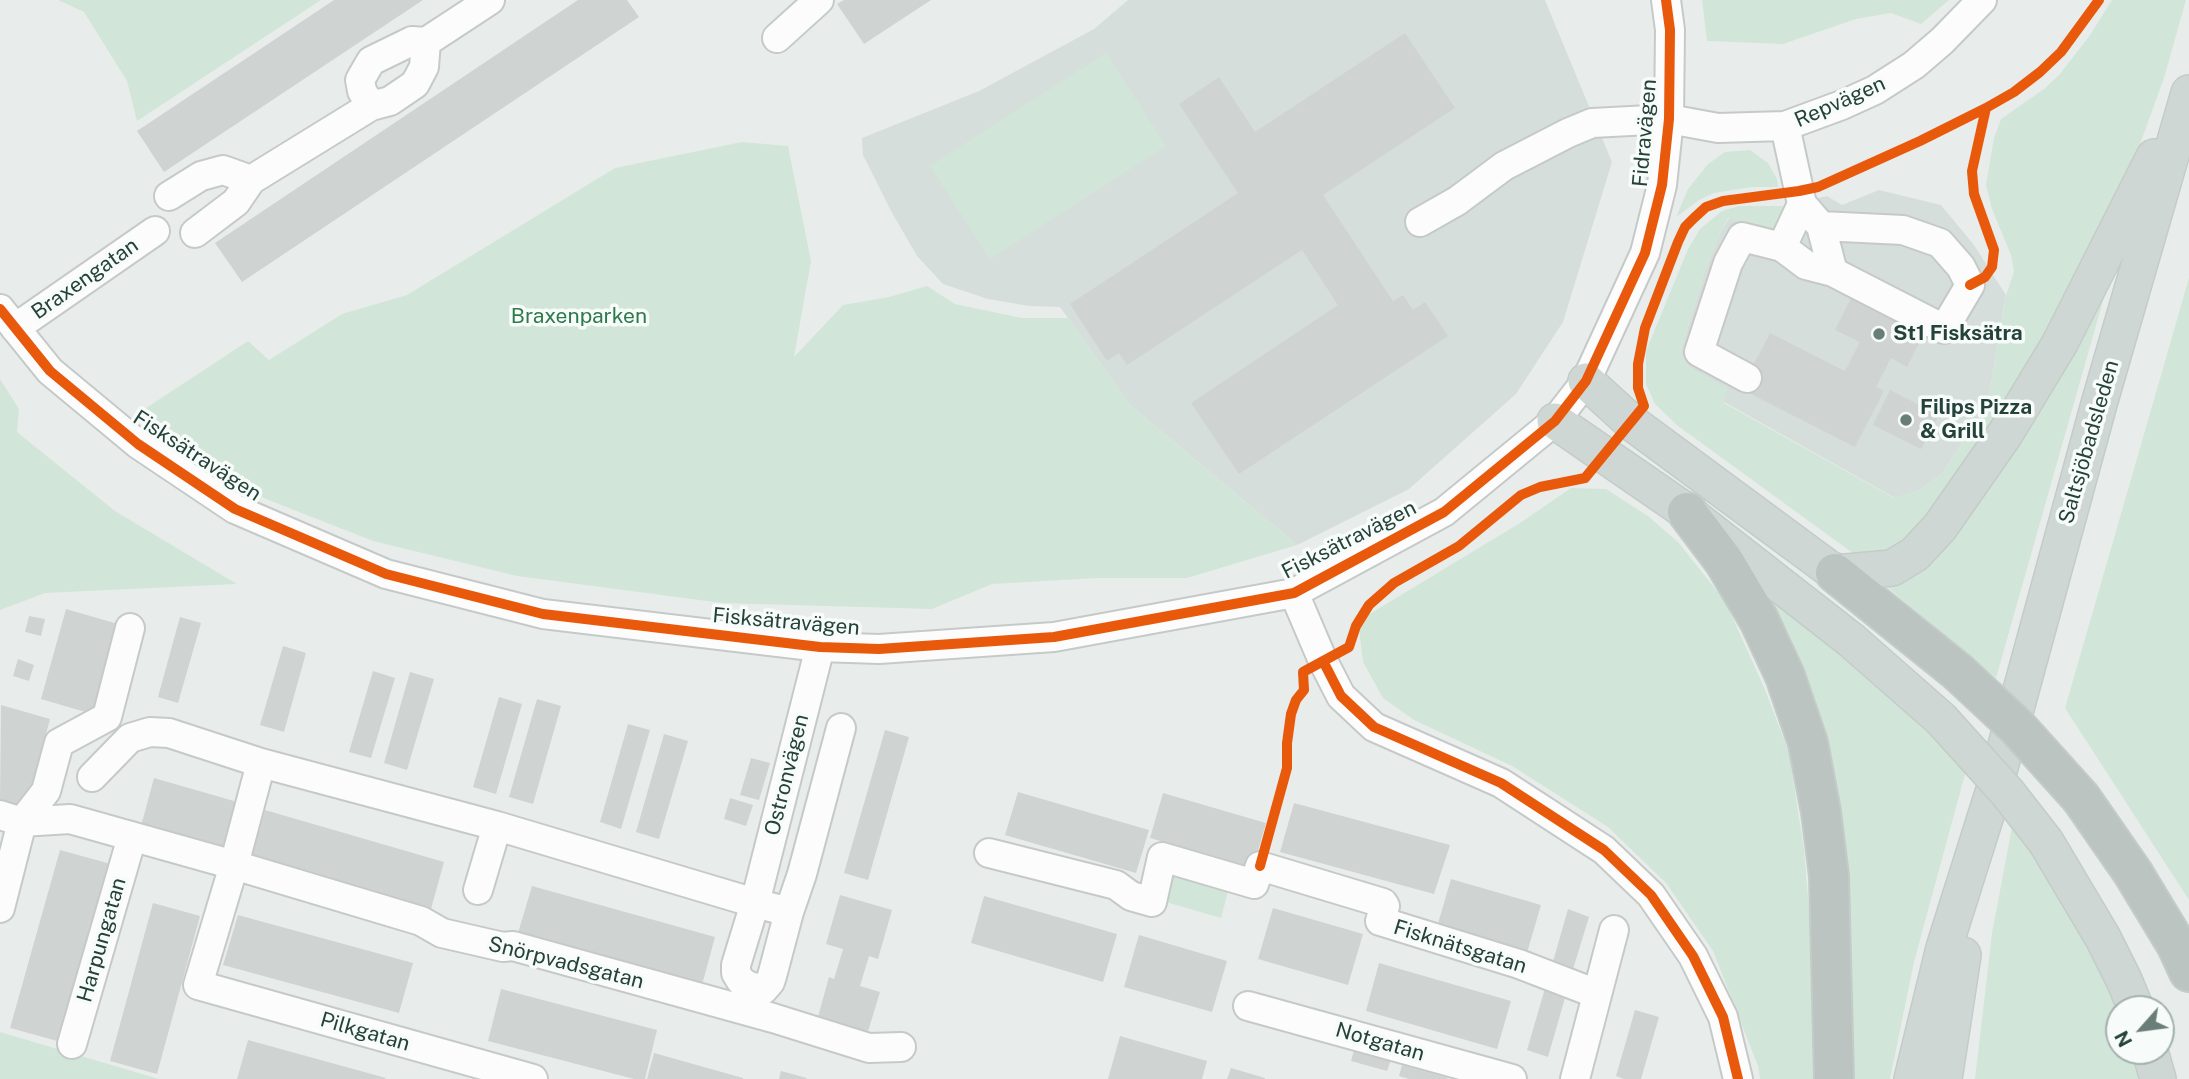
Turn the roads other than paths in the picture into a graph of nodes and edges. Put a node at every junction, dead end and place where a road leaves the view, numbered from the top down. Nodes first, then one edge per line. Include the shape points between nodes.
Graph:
1 (491, 0) edge
2 (819, 0) edge
3 (1666, 0) edge
4 (1982, 0) edge
5 (777, 38) dead end
6 (426, 42) junction
7 (2189, 85) edge
8 (2189, 93) edge
9 (371, 106) junction
10 (1669, 118) junction
11 (1785, 126) junction
12 (251, 180) junction
13 (169, 196) dead end
14 (1802, 204) junction
15 (1420, 222) dead end
16 (1822, 226) junction
17 (155, 230) dead end
18 (195, 233) dead end
19 (1782, 247) junction
20 (1833, 272) junction
21 (8, 319) edge
22 (1747, 378) dead end
23 (1586, 381) junction
24 (1555, 421) junction
25 (1687, 512) junction
26 (1835, 573) junction
27 (1294, 593) junction
28 (130, 628) dead end
29 (820, 647) junction
30 (841, 729) dead end
31 (261, 763) junction
32 (92, 777) dead end
33 (1993, 793) junction
34 (11, 818) edge
35 (497, 826) junction
36 (132, 837) junction
37 (989, 853) dead end
38 (234, 865) junction
39 (478, 890) dead end
40 (755, 903) junction
41 (0, 908) edge
42 (789, 912) junction
43 (1614, 930) dead end
44 (2189, 972) edge
45 (1597, 995) junction
46 (2130, 995) edge
47 (1248, 1006) dead end
48 (72, 1044) dead end
49 (901, 1047) dead end
50 (533, 1079) edge
51 (1512, 1079) edge
52 (1575, 1079) edge
53 (1738, 1079) edge
54 (1834, 1079) edge
55 (1912, 1079) edge
56 (1944, 1079) edge

1 - 6 street
2 - 5 street
3 - 10 street, Fidravägen
4 - 11 street, Repvägen via 1914,65 1875,90
6 - 9 street via 424,67 415,84 390,101
6 - 9 street via 412,41 371,61 360,80
7 - 26 main road via 2060,343 1962,498 1914,555 1892,568
8 - 33 main road, Saltsjöbadsleden
9 - 12 street
10 - 11 street, Repvägen via 1718,128
10 - 15 street, Repvägen via 1592,124 1568,133 1504,166
10 - 23 street, Fidravägen via 1662,185 1645,253
11 - 14 street
12 - 13 street via 223,170 201,176
12 - 18 street via 236,202
14 - 16 street
14 - 19 street
16 - 20 street
16 - 20 street via 1903,230 1940,243 1970,285 1944,329
17 - 21 street, Braxengatan
19 - 20 street via 1806,265
19 - 22 street via 1742,237 1728,263 1699,352
21 - 29 street, Fisksätravägen via 50,371 138,444 234,509 386,574 543,614
23 - 24 street, Fisksätravägen
23 - 26 main road via 1632,423
24 - 25 main road
24 - 27 street, Fisksätravägen via 1444,512
25 - 46 main road, bridge via 1852,640 1941,719 2046,842 2103,938
25 - 54 highway via 1724,561 1759,620 1808,743 1829,876
26 - 44 highway, bridge via 1958,672 2017,727 2081,798 2133,873
27 - 29 street, Fisksätravägen via 1054,637 880,649
27 - 53 street via 1341,696 1374,726 1501,783 1604,850 1651,895 1693,956 1723,1017
28 - 34 street via 107,717 59,743 46,792
29 - 40 street, Ostronvägen
30 - 42 street, Ostronvägen
31 - 32 street via 169,733 150,732 130,738
31 - 35 street
31 - 38 street
33 - 55 main road, Saltsjöbadsleden via 1944,948
33 - 56 main road, Saltsjöbadsleden
34 - 36 street, Snörpvadsgatan via 70,820
34 - 41 street
35 - 39 street
35 - 40 street
36 - 38 street, Snörpvadsgatan
36 - 48 street, Harpungatan
37 - 45 street, Fisknätsgatan via 1116,885 1130,896 1152,902 1162,858 1254,884 1260,866 1383,903 1380,921 1519,964
38 - 49 street, Snörpvadsgatan via 421,921 442,933 513,946 869,1048
38 - 50 street, Pilkgatan via 198,985
40 - 42 street
40 - 42 street, Ostronvägen via 736,965 741,981 763,990 770,982
43 - 45 street
45 - 52 street
47 - 51 street, Notgatan

